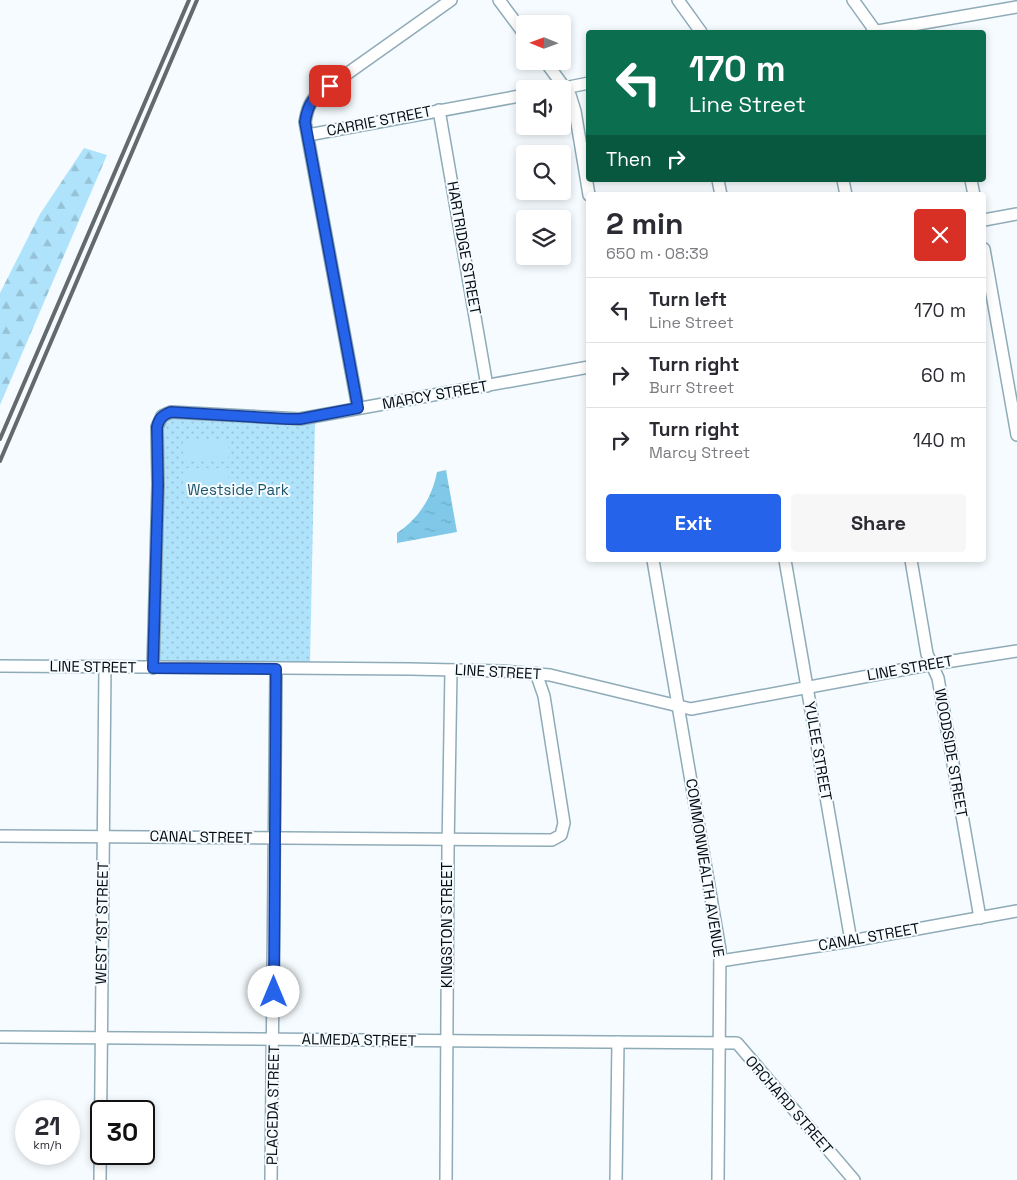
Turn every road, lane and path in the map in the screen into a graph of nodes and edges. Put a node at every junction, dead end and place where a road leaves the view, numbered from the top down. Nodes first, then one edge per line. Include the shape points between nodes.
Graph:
1 (451, 0) edge
2 (499, 0) edge
3 (678, 0) edge
4 (853, 0) edge
5 (1017, 7) edge
6 (516, 23) edge
7 (700, 30) edge
8 (873, 30) edge
9 (894, 30) edge
10 (586, 84) edge
11 (571, 86) edge
12 (516, 97) edge
13 (571, 98) edge
14 (439, 110) junction
15 (308, 135) junction
16 (586, 177) edge
17 (1017, 214) edge
18 (986, 220) edge
19 (986, 261) edge
20 (586, 368) edge
21 (487, 386) junction
22 (358, 408) junction
23 (1017, 435) edge
24 (653, 562) edge
25 (785, 562) edge
26 (911, 562) edge
27 (1017, 651) edge
28 (933, 664) junction
29 (0, 666) edge
30 (105, 667) junction
31 (153, 668) junction
32 (276, 669) junction
33 (451, 670) junction
34 (536, 673) junction
35 (807, 687) junction
36 (678, 706) junction
37 (0, 836) edge
38 (104, 836) junction
39 (275, 838) junction
40 (448, 840) junction
41 (1017, 912) edge
42 (980, 918) junction
43 (851, 941) junction
44 (720, 961) junction
45 (0, 1037) edge
46 (101, 1037) junction
47 (274, 1039) junction
48 (446, 1041) junction
49 (618, 1042) junction
50 (719, 1042) junction
51 (100, 1180) edge
52 (271, 1180) edge
53 (446, 1180) edge
54 (616, 1180) edge
55 (718, 1180) edge
56 (854, 1180) edge

1 - 15 street, CARRIE STREET via 317,95 310,102 305,122
2 - 6 street
3 - 7 street
4 - 8 street
5 - 9 street via 944,25
10 - 11 street
12 - 14 street, CARRIE STREET
13 - 16 street
14 - 15 street, CARRIE STREET
14 - 21 street, HARTRIDGE STREET
15 - 22 street
17 - 18 street
19 - 23 street
20 - 21 street, MARCY STREET
21 - 22 street, MARCY STREET
22 - 31 street, MARCY STREET via 294,419 171,412 158,421
24 - 36 street, COMMONWEALTH AVENUE
25 - 35 street, YULEE STREET
26 - 28 street, WOODSIDE STREET via 927,654
27 - 28 street, LINE STREET
28 - 35 street, LINE STREET
28 - 42 street, WOODSIDE STREET
29 - 30 street, LINE STREET
30 - 31 street, LINE STREET
30 - 38 street, WEST 1ST STREET
31 - 32 street, LINE STREET
32 - 33 street, LINE STREET
32 - 39 street, PLACEDA STREET
33 - 34 street, LINE STREET
33 - 40 street, KINGSTON STREET
34 - 36 street, LINE STREET
34 - 40 street, CANAL STREET via 544,696 564,823 561,835 552,840
35 - 36 street, LINE STREET via 691,709
35 - 43 street, YULEE STREET
36 - 44 street, COMMONWEALTH AVENUE
37 - 38 street, CANAL STREET
38 - 39 street, CANAL STREET
38 - 46 street, WEST 1ST STREET
39 - 40 street, CANAL STREET
39 - 47 street, PLACEDA STREET
40 - 48 street, KINGSTON STREET
41 - 42 street, CANAL STREET
42 - 43 street, CANAL STREET
43 - 44 street, CANAL STREET
44 - 50 street, COMMONWEALTH AVENUE
45 - 46 street, ALMEDA STREET
46 - 47 street, ALMEDA STREET
46 - 51 street, WEST 1ST STREET
47 - 48 street, ALMEDA STREET
47 - 52 street, PLACEDA STREET
48 - 49 street, ALMEDA STREET
48 - 53 street, KINGSTON STREET
49 - 50 street, ALMEDA STREET
49 - 54 street
50 - 55 street, COMMONWEALTH AVENUE
50 - 56 street, ORCHARD STREET via 736,1043

